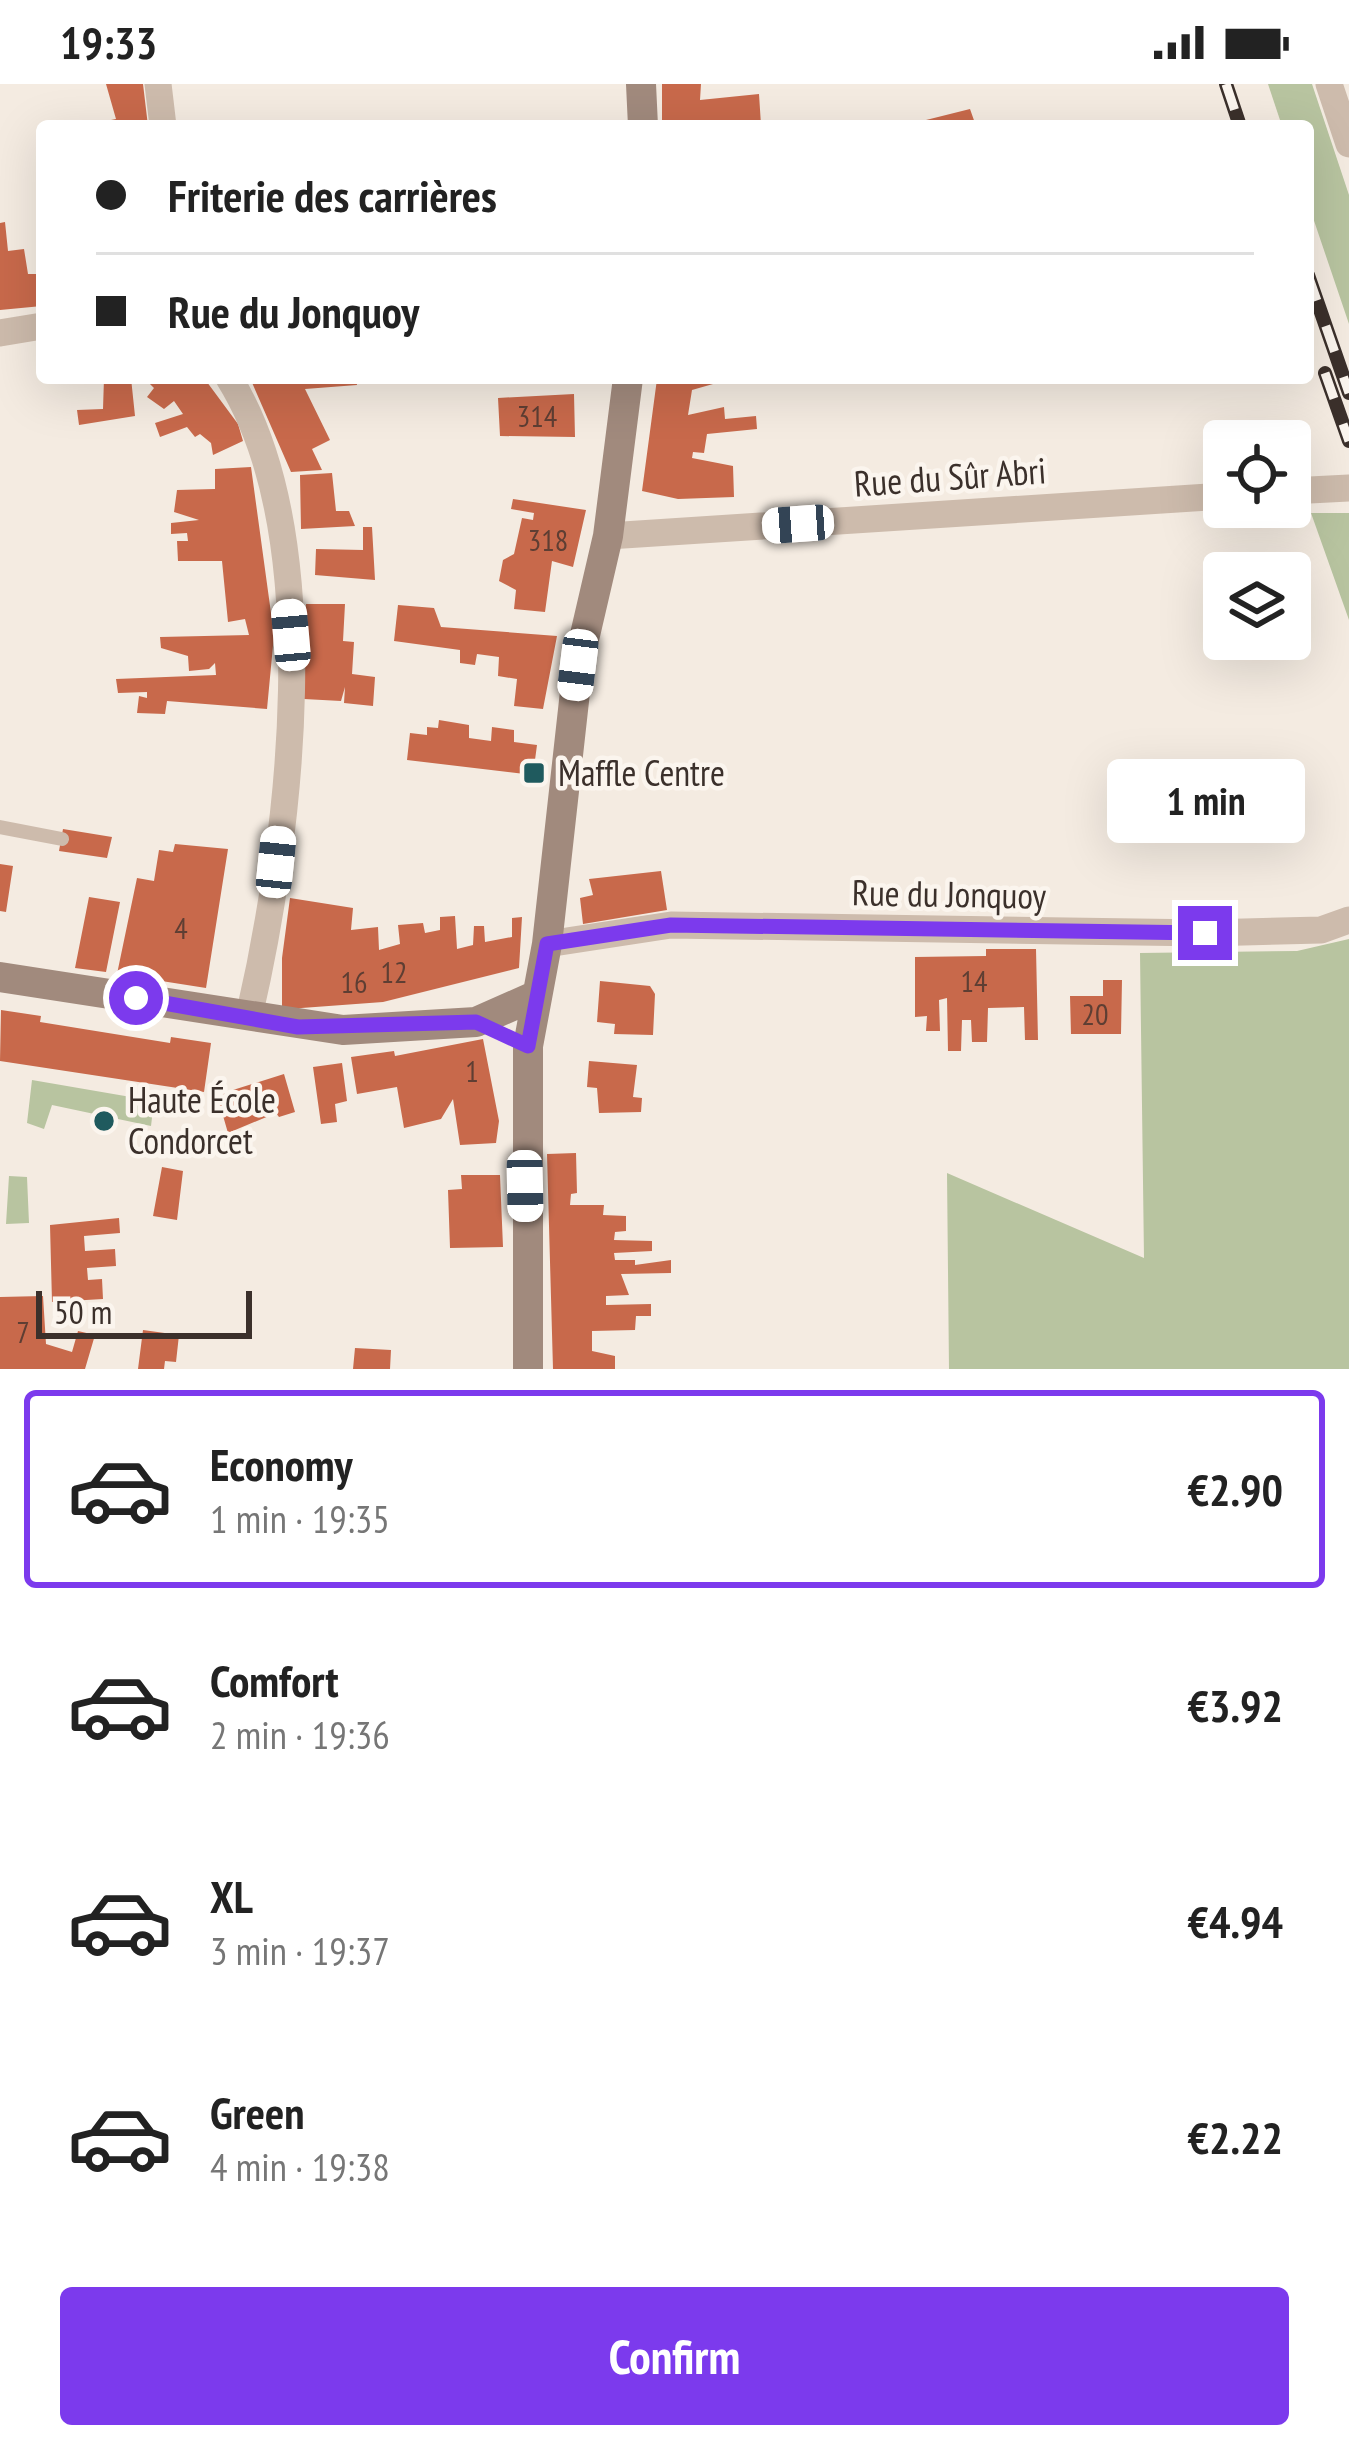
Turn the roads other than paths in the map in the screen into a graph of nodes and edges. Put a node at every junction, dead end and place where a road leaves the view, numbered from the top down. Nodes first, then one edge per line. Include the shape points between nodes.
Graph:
1 (158, 84) edge
2 (641, 84) edge
3 (1329, 84) edge
4 (162, 120) edge
5 (643, 120) edge
6 (1349, 144) edge
7 (36, 327) edge
8 (0, 333) edge
9 (232, 384) edge
10 (627, 384) edge
11 (1349, 488) edge
12 (1311, 490) edge
13 (1203, 497) edge
14 (608, 536) junction
15 (0, 827) edge
16 (62, 839) dead end
17 (1349, 920) edge
18 (547, 944) junction
19 (0, 977) edge
20 (537, 995) junction
21 (249, 1016) junction
22 (476, 1022) junction
23 (528, 1046) junction
24 (528, 1369) edge

1 - 4 street
2 - 5 street
3 - 6 street
7 - 8 street
9 - 21 street via 273,475 291,635 269,928
10 - 14 street
11 - 12 street
13 - 14 street, Rue du Sûr Abri
14 - 18 street via 578,665
15 - 16 lane
17 - 18 street, Rue du Jonquoy via 1321,930 1205,933 671,925
18 - 20 street
19 - 21 street
20 - 22 street
20 - 23 street
21 - 22 street via 343,1030
22 - 23 street
23 - 24 street

